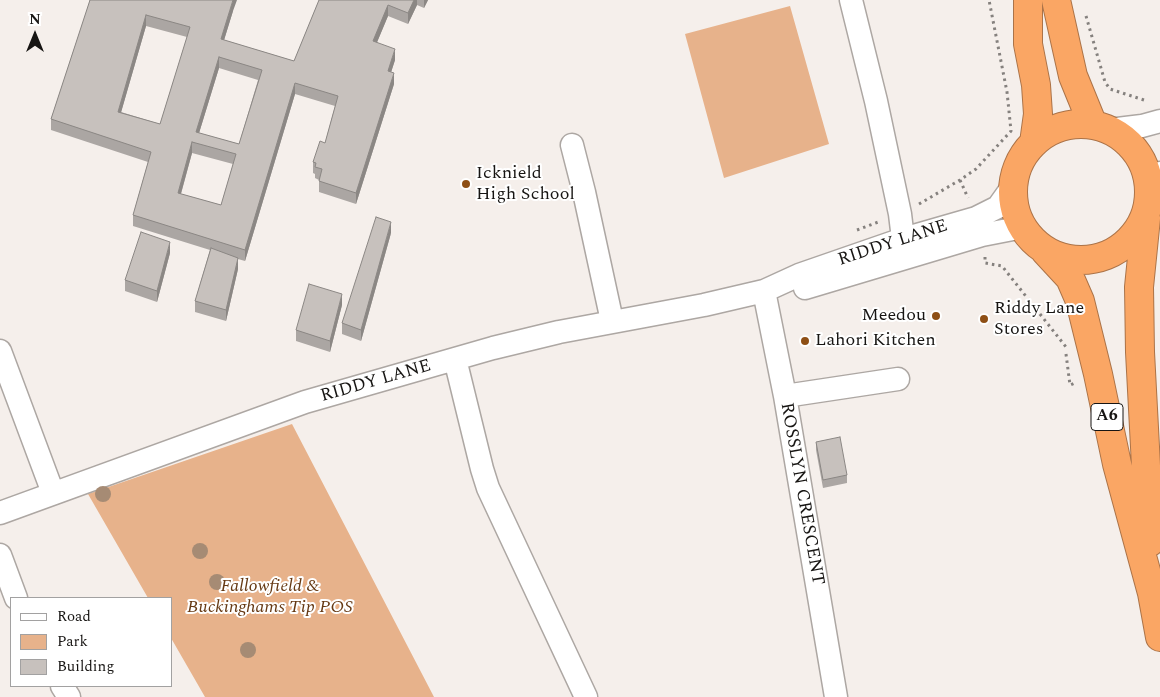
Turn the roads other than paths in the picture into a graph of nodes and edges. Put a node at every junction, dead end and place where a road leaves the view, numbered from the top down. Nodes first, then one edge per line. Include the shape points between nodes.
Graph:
1 (851, 0) edge
2 (1028, 0) edge
3 (1056, 0) edge
4 (1156, 112) edge
5 (1101, 127) junction
6 (1034, 143) junction
7 (572, 145) dead end
8 (1154, 179) edge
9 (1013, 186) junction
10 (1146, 217) junction
11 (1023, 227) junction
12 (903, 239) junction
13 (1044, 250) junction
14 (764, 291) junction
15 (612, 321) junction
16 (0, 351) edge
17 (455, 359) junction
18 (898, 379) dead end
19 (785, 396) junction
20 (53, 493) junction
21 (0, 513) edge
22 (0, 555) edge
23 (1152, 593) junction
24 (16, 597) edge
25 (1160, 637) edge
26 (586, 697) edge
27 (836, 697) edge

1 - 12 street via 876,101
2 - 6 highway, A6 via 1028,44 1038,114
3 - 5 highway via 1073,76
4 - 5 street via 1142,126
5 - 6 highway, A6 via 1072,125 1052,131
5 - 8 highway, A6 via 1126,140
6 - 9 highway, A6 via 1017,170
7 - 15 street
8 - 10 highway, A6
9 - 11 highway, A6 via 1015,207
9 - 12 street, RIDDY LANE via 998,207 984,214
10 - 13 highway, A6 via 1120,249 1102,258 1082,261 1062,258
10 - 23 highway, A6 via 1139,287 1140,352
11 - 13 highway, A6
11 - 14 street, RIDDY LANE via 982,235 803,289
12 - 14 street, RIDDY LANE via 799,275
13 - 23 highway, A6 via 1070,278 1080,302 1117,464
14 - 15 street, RIDDY LANE
14 - 19 street, ROSSLYN CRESCENT
15 - 17 street, RIDDY LANE
16 - 20 street
17 - 20 street, RIDDY LANE via 306,402
17 - 26 street via 488,488
18 - 19 street
19 - 27 street, ROSSLYN CRESCENT
20 - 21 street, RIDDY LANE
22 - 24 street
23 - 25 highway, A6

